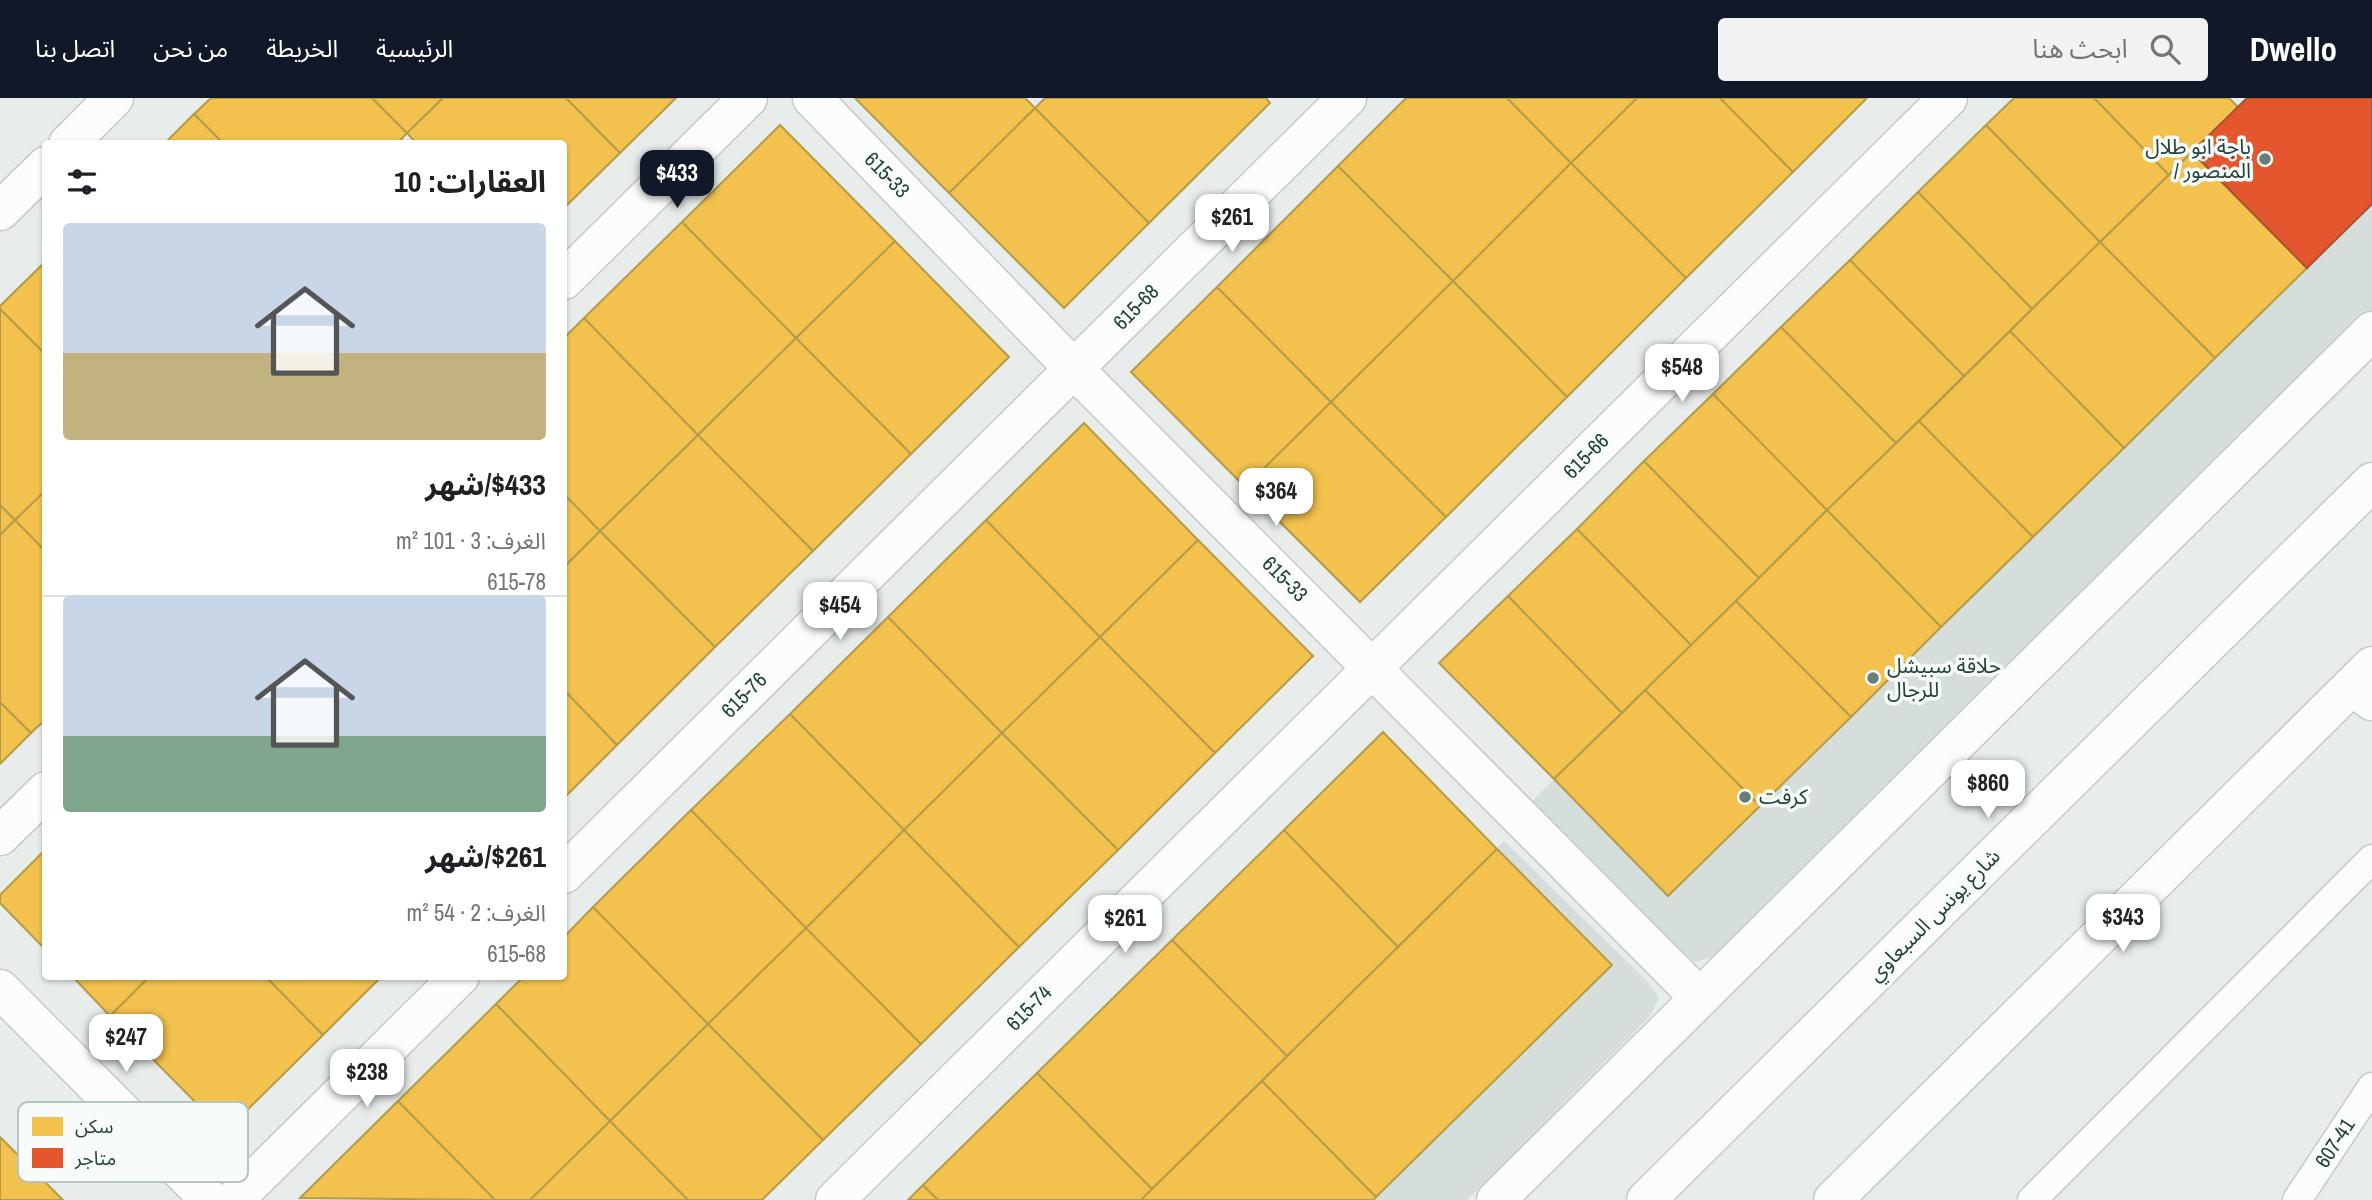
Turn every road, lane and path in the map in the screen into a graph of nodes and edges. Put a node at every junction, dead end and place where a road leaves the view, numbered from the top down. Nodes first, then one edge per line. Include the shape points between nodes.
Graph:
1 (114, 98) edge
2 (748, 98) edge
3 (812, 98) edge
4 (1347, 98) edge
5 (1948, 98) edge
6 (72, 140) edge
7 (42, 170) edge
8 (0, 211) edge
9 (567, 277) edge
10 (2372, 331) edge
11 (1074, 369) junction
12 (2372, 482) edge
13 (1373, 667) junction
14 (2365, 685) edge
15 (42, 795) edge
16 (0, 836) edge
17 (2372, 859) edge
18 (567, 871) edge
19 (456, 980) edge
20 (0, 989) edge
21 (1700, 998) junction
22 (2372, 1087) edge
23 (112, 1102) edge
24 (192, 1182) edge
25 (210, 1200) edge
26 (234, 1200) edge
27 (835, 1200) edge
28 (1496, 1200) edge
29 (1646, 1200) edge
30 (1833, 1200) edge
31 (2032, 1200) edge
32 (2297, 1200) edge

1 - 6 street
2 - 9 street
3 - 11 street, 615-33
4 - 11 street, 615-68
5 - 13 street, 615-66
7 - 8 street
10 - 21 street
11 - 13 street, 615-33
11 - 18 street, 615-76
12 - 29 street, شارع يونس السبعاوي
13 - 21 street, 615-33
13 - 27 street, 615-74
14 - 30 street
15 - 16 street
17 - 31 lane
19 - 26 street
20 - 23 street
21 - 28 street
22 - 32 lane, 607-41
24 - 25 street

